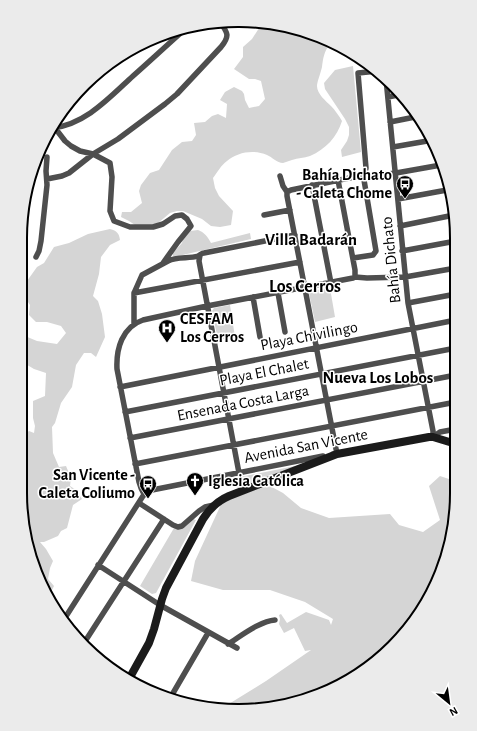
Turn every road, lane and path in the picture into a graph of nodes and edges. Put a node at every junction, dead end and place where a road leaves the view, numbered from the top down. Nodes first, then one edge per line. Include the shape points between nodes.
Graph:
1 (224, 27) edge
2 (179, 36) edge
3 (368, 72) edge
4 (387, 88) edge
5 (395, 96) edge
6 (388, 97) junction
7 (412, 118) edge
8 (390, 122) junction
9 (59, 127) edge
10 (56, 131) edge
11 (426, 141) edge
12 (393, 147) junction
13 (93, 154) junction
14 (47, 157) dead end
15 (437, 165) edge
16 (365, 173) junction
17 (396, 173) junction
18 (280, 176) dead end
19 (47, 179) junction
20 (338, 180) junction
21 (312, 185) junction
22 (444, 190) edge
23 (287, 192) junction
24 (398, 199) junction
25 (290, 210) junction
26 (264, 215) dead end
27 (449, 216) edge
28 (400, 226) junction
29 (294, 235) junction
30 (450, 242) edge
31 (402, 252) junction
32 (200, 255) junction
33 (36, 257) dead end
34 (353, 258) junction
35 (300, 262) junction
36 (163, 263) junction
37 (450, 269) edge
38 (355, 277) junction
39 (405, 277) junction
40 (202, 280) junction
41 (330, 282) junction
42 (305, 287) junction
43 (134, 293) junction
44 (278, 293) junction
45 (450, 295) edge
46 (253, 297) junction
47 (408, 303) junction
48 (207, 306) junction
49 (450, 321) edge
50 (134, 324) junction
51 (413, 328) junction
52 (285, 332) dead end
53 (260, 337) dead end
54 (316, 348) junction
55 (450, 349) edge
56 (418, 355) junction
57 (219, 367) junction
58 (321, 374) junction
59 (450, 376) edge
60 (423, 381) junction
61 (120, 386) junction
62 (224, 393) junction
63 (326, 400) junction
64 (450, 403) edge
65 (428, 408) junction
66 (125, 412) junction
67 (229, 419) junction
68 (331, 426) junction
69 (450, 430) edge
70 (433, 437) junction
71 (130, 438) junction
72 (450, 442) edge
73 (234, 445) junction
74 (337, 454) junction
75 (135, 464) junction
76 (239, 473) junction
77 (144, 494) junction
78 (139, 503) junction
79 (215, 504) junction
80 (164, 519) junction
81 (98, 565) junction
82 (124, 582) junction
83 (160, 604) junction
84 (67, 615) edge
85 (275, 620) dead end
86 (208, 633) junction
87 (86, 639) edge
88 (228, 644) junction
89 (237, 648) dead end
90 (131, 675) edge
91 (173, 694) edge

1 - 13 street via 227,32 226,40 182,88 135,127
2 - 9 street via 99,106 72,123
3 - 16 street via 358,73
4 - 6 street, Bahía Dichato
5 - 6 street
6 - 8 street, Bahía Dichato
7 - 8 street
8 - 12 street, Bahía Dichato
10 - 13 street via 71,146
11 - 12 street
12 - 17 street, Bahía Dichato
13 - 19 street via 66,175
13 - 36 street via 110,164 110,211 114,220 130,228 153,227 175,216 182,215 187,219 191,226
14 - 19 street
15 - 17 street
16 - 17 street via 373,176
16 - 20 street
16 - 34 street via 376,251 373,255
17 - 24 street, Bahía Dichato
18 - 23 street
19 - 33 street via 40,249
20 - 21 street
20 - 34 street
21 - 23 street
21 - 41 street
22 - 24 street
23 - 25 street
24 - 28 street, Bahía Dichato
25 - 26 street
25 - 29 street
27 - 28 street
28 - 31 street, Bahía Dichato
29 - 32 street
29 - 35 street
30 - 31 street
31 - 39 street, Bahía Dichato
32 - 36 street via 172,259
32 - 40 street via 198,259
34 - 38 street
35 - 40 street
35 - 42 street
36 - 43 street via 142,275
37 - 39 street
38 - 39 street
38 - 41 street
39 - 47 street, Bahía Dichato
40 - 43 street
40 - 48 street
41 - 42 street
42 - 44 street
42 - 54 street
43 - 50 street
44 - 46 street
44 - 52 street
45 - 47 street
46 - 48 street
46 - 53 street
47 - 51 street, Bahía Dichato
48 - 50 street
48 - 57 street
49 - 51 street, Playa Chivilingo
50 - 61 street via 124,336 118,354
51 - 54 street, Playa Chivilingo
51 - 56 street, Bahía Dichato
54 - 57 street, Playa Chivilingo
54 - 58 street
55 - 56 street, Playa El Chalet
56 - 58 street, Playa El Chalet
56 - 60 street, Bahía Dichato
57 - 61 street, Playa Chivilingo
57 - 62 street
58 - 62 street, Playa El Chalet
58 - 63 street
59 - 60 street, Ensenada Costa Larga
60 - 63 street, Ensenada Costa Larga
60 - 65 street, Bahía Dichato
61 - 66 street
62 - 66 street, Playa El Chalet
62 - 67 street
63 - 67 street, Ensenada Costa Larga
63 - 68 street
64 - 65 street
65 - 68 street
65 - 70 street, Bahía Dichato
66 - 71 street
67 - 71 street, Ensenada Costa Larga
67 - 73 street
68 - 73 street
68 - 74 street
69 - 70 street via 440,432
70 - 72 street, Avenida San Vicente
70 - 74 street, Avenida San Vicente
71 - 75 street
73 - 75 street
73 - 76 street
74 - 76 street, Avenida San Vicente
74 - 79 street via 229,496
75 - 77 street
76 - 77 street, Avenida San Vicente via 152,490
77 - 78 street
78 - 80 street
78 - 81 street
79 - 80 street via 205,507 180,527
79 - 83 street via 206,514 188,546
80 - 82 street
81 - 82 street
81 - 84 street
82 - 83 street
82 - 87 street
83 - 86 street
83 - 90 street via 149,643
85 - 88 street via 260,624
86 - 88 street
86 - 91 street
88 - 89 street

